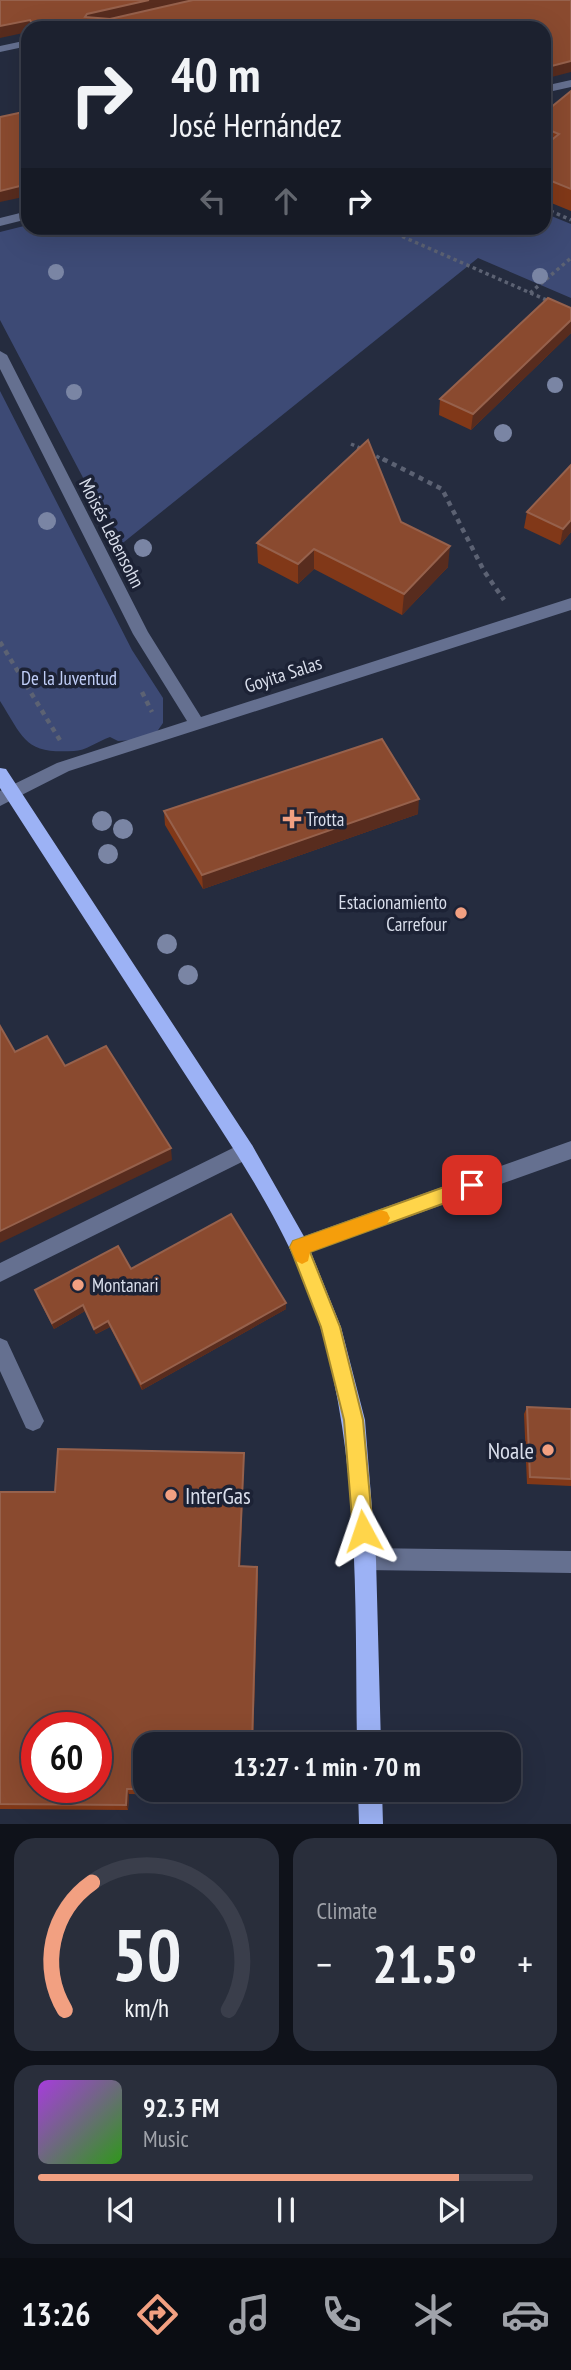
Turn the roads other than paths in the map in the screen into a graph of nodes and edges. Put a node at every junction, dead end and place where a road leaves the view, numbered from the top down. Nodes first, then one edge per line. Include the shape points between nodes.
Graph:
1 (21, 44) edge
2 (0, 49) edge
3 (571, 83) edge
4 (551, 88) edge
5 (21, 217) edge
6 (0, 222) edge
7 (0, 355) edge
8 (571, 604) edge
9 (197, 724) junction
10 (0, 774) edge
11 (6, 796) edge
12 (245, 1150) junction
13 (571, 1150) edge
14 (299, 1247) junction
15 (0, 1273) edge
16 (0, 1348) edge
17 (33, 1421) dead end
18 (365, 1559) junction
19 (571, 1562) edge
20 (369, 1732) edge
21 (370, 1802) edge
22 (371, 1824) edge

1 - 2 street
3 - 4 street
5 - 6 street
7 - 9 street, Moisés Lebensohn via 141,634
8 - 9 street, Goyita Salas
9 - 11 street, Goyita Salas via 63,767
10 - 11 main road
11 - 12 main road
12 - 14 main road
12 - 15 street
13 - 14 street
14 - 18 main road via 331,1327 354,1420
16 - 17 street
18 - 19 street
18 - 20 main road
21 - 22 main road

